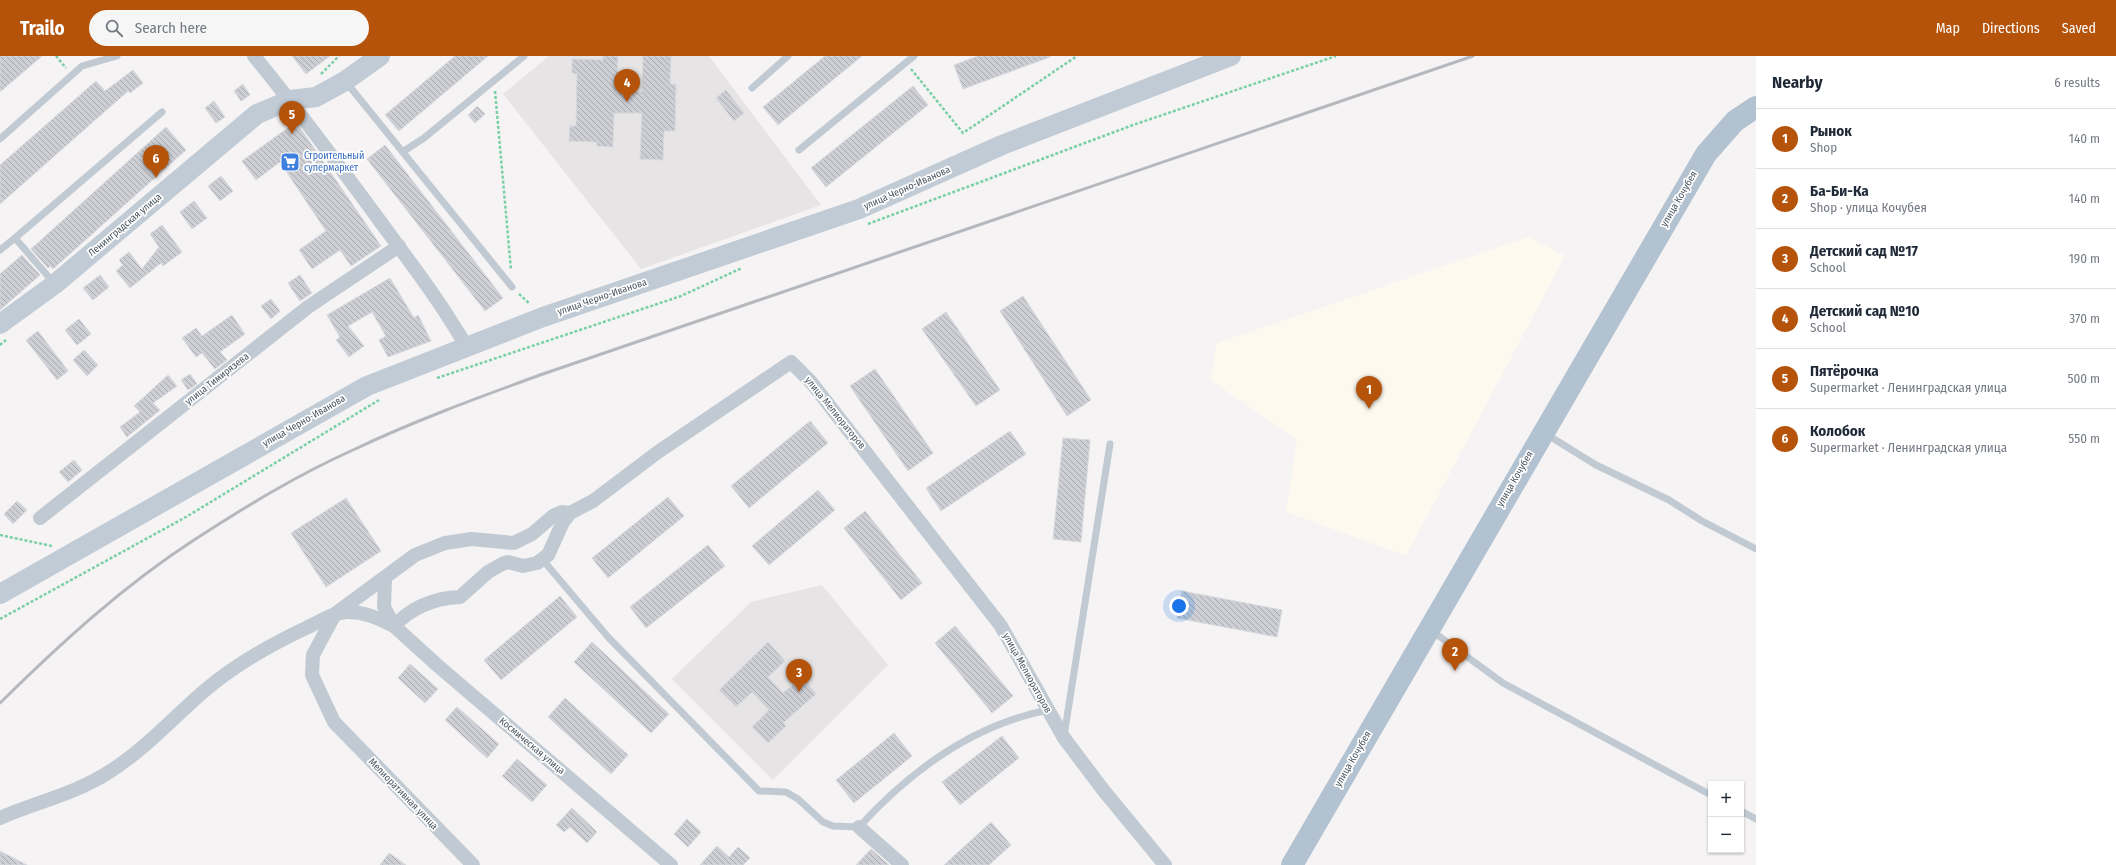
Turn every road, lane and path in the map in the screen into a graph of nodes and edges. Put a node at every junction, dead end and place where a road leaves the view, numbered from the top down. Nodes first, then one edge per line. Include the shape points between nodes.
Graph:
1 (56, 56) edge
2 (117, 56) edge
3 (254, 56) edge
4 (380, 56) edge
5 (524, 56) edge
6 (788, 56) edge
7 (914, 56) edge
8 (1077, 56) edge
9 (1231, 56) edge
10 (1336, 56) edge
11 (906, 62) junction
12 (72, 74) junction
13 (494, 80) junction
14 (345, 81) junction
15 (752, 88) dead end
16 (290, 100) junction
17 (1756, 107) edge
18 (162, 112) dead end
19 (0, 139) edge
20 (799, 150) dead end
21 (404, 151) junction
22 (861, 227) dead end
23 (15, 238) junction
24 (399, 246) junction
25 (0, 250) edge
26 (743, 267) dead end
27 (55, 284) junction
28 (512, 287) junction
29 (543, 317) junction
30 (0, 324) edge
31 (466, 346) junction
32 (436, 378) dead end
33 (385, 397) dead end
34 (1542, 432) junction
35 (1110, 444) dead end
36 (570, 513) junction
37 (40, 518) dead end
38 (0, 535) edge
39 (59, 547) dead end
40 (1756, 549) edge
41 (542, 559) junction
42 (385, 578) junction
43 (0, 594) edge
44 (335, 614) junction
45 (0, 619) edge
46 (394, 626) junction
47 (1428, 628) junction
48 (1048, 710) junction
49 (1064, 738) junction
50 (1708, 793) edge
51 (1744, 813) edge
52 (0, 818) edge
53 (1756, 819) edge
54 (859, 826) junction
55 (473, 865) edge
56 (671, 865) edge
57 (902, 865) edge
58 (1165, 865) edge
59 (1292, 865) edge

1 - 12 path
2 - 12 lane via 82,66
3 - 16 street
4 - 14 main road, Ленинградская улица
5 - 13 lane
6 - 15 lane
7 - 11 lane
8 - 11 path via 963,133
9 - 29 main road, улица Черно-Иванова via 1002,145 859,209
10 - 22 path via 1133,126
11 - 20 lane
12 - 19 lane
13 - 21 lane via 424,138
13 - 28 path
14 - 16 main road, Ленинградская улица via 316,97
14 - 21 lane
16 - 24 street
16 - 27 main road, Ленинградская улица via 256,114
17 - 34 main road, улица Кочубея via 1735,121 1706,154
18 - 23 lane
21 - 28 lane
23 - 25 lane
23 - 27 lane
24 - 31 street via 443,306
24 - 37 street, улица Тимирязева via 308,307
26 - 32 path via 681,296
27 - 30 main road, Ленинградская улица
28 - 29 path
29 - 31 main road, улица Черно-Иванова
31 - 43 main road, улица Черно-Иванова via 367,386
33 - 45 path via 186,517
34 - 40 lane via 1596,465 1669,500 1702,521
34 - 47 main road, улица Кочубея
35 - 49 lane
36 - 41 street via 548,555
36 - 42 street via 562,512 553,516 532,534 514,543 472,539 445,543 415,555
36 - 48 street, улица Мелиораторов via 593,501 658,452 791,362 811,382 1001,626
38 - 39 path
41 - 46 street via 523,566 508,562 502,564 488,572 460,597 431,601 402,617
41 - 54 lane via 608,637 760,791 786,792 798,799 823,822 833,826
42 - 44 street
42 - 46 street via 384,606
44 - 46 street via 363,613
44 - 52 street via 255,654 204,691 153,740 109,772 71,793
44 - 55 street, Мелиоративная улица via 313,655 312,664 312,675 334,722
46 - 56 street, Космическая улица via 437,666
47 - 50 lane via 1503,683
47 - 59 main road, улица Кочубея
48 - 49 street, улица Мелиораторов
48 - 54 lane via 998,723 945,751 880,804
49 - 58 street, улица Мелиораторов
51 - 53 lane
54 - 57 street

